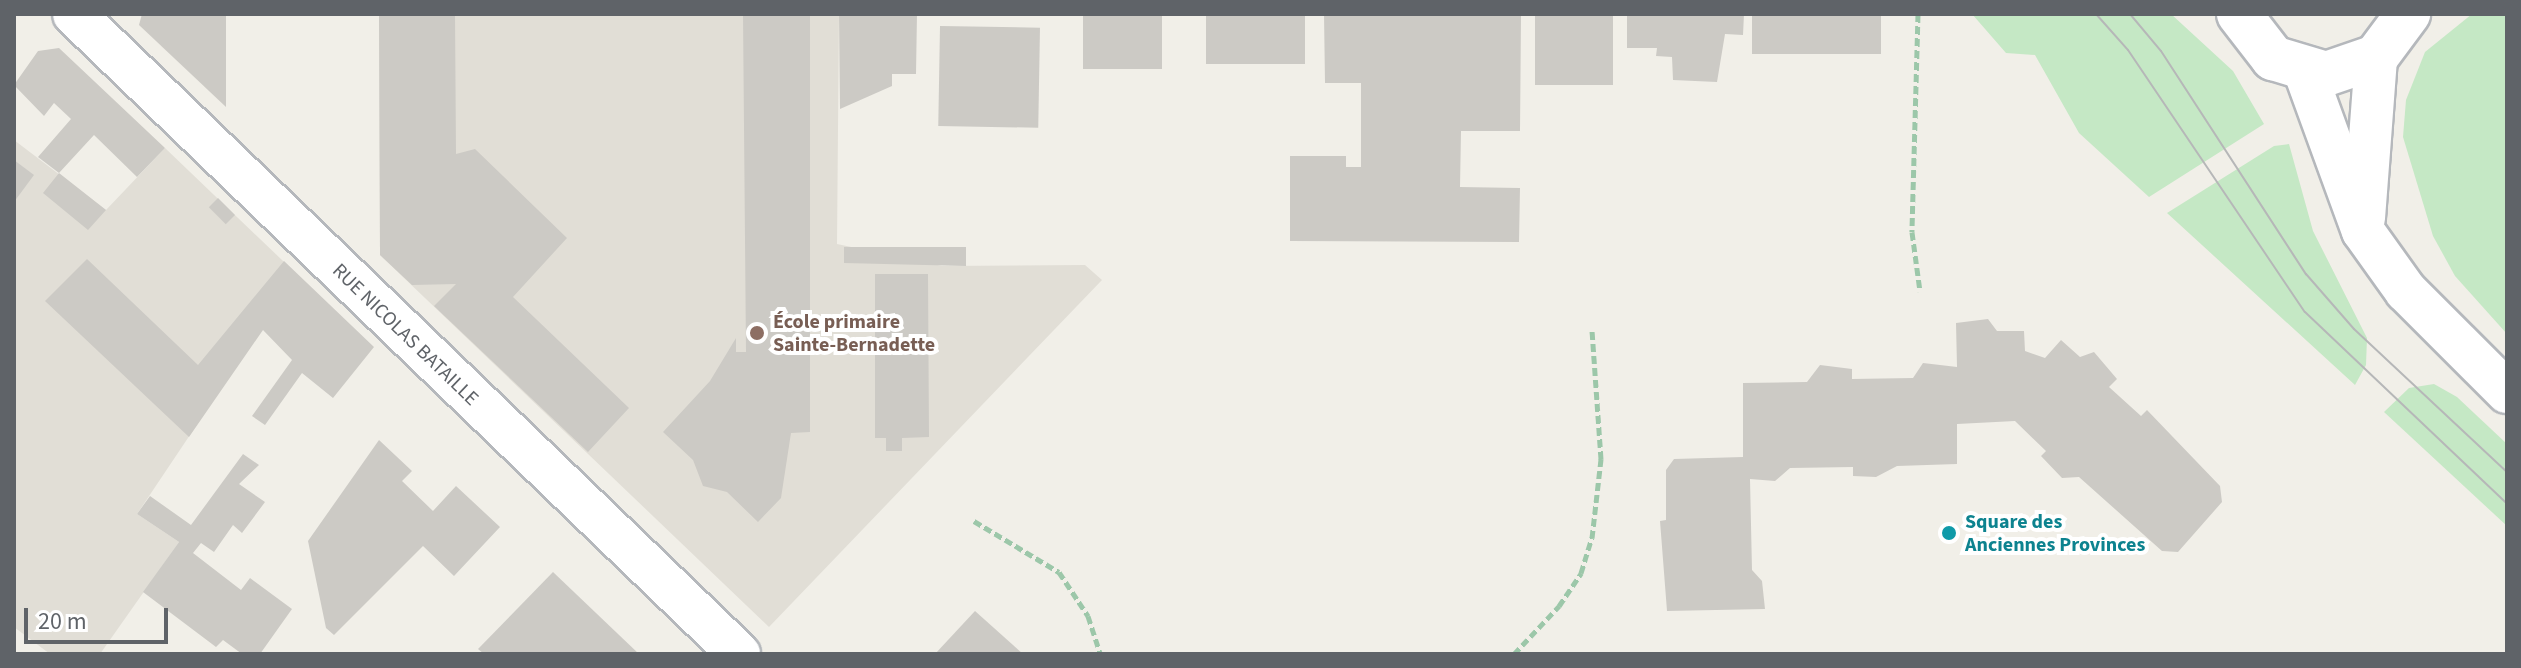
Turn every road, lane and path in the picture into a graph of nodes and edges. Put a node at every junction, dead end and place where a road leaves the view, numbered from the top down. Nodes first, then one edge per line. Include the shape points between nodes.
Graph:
1 (74, 14) edge
2 (1918, 14) edge
3 (2239, 14) edge
4 (2408, 14) edge
5 (2376, 57) junction
6 (2305, 72) junction
7 (2363, 231) junction
8 (1920, 291) dead end
9 (1592, 331) dead end
10 (2507, 392) edge
11 (974, 521) dead end
12 (739, 654) edge
13 (1100, 654) edge
14 (1514, 654) edge

1 - 12 street, RUE NICOLAS BATAILLE
2 - 8 path via 1912,232
3 - 6 street via 2273,58
4 - 5 street
5 - 6 street via 2334,73
5 - 7 street
6 - 7 street
7 - 10 street via 2406,291
9 - 14 path via 1601,459 1592,538 1581,573 1559,606
11 - 13 path via 1059,572 1082,604

